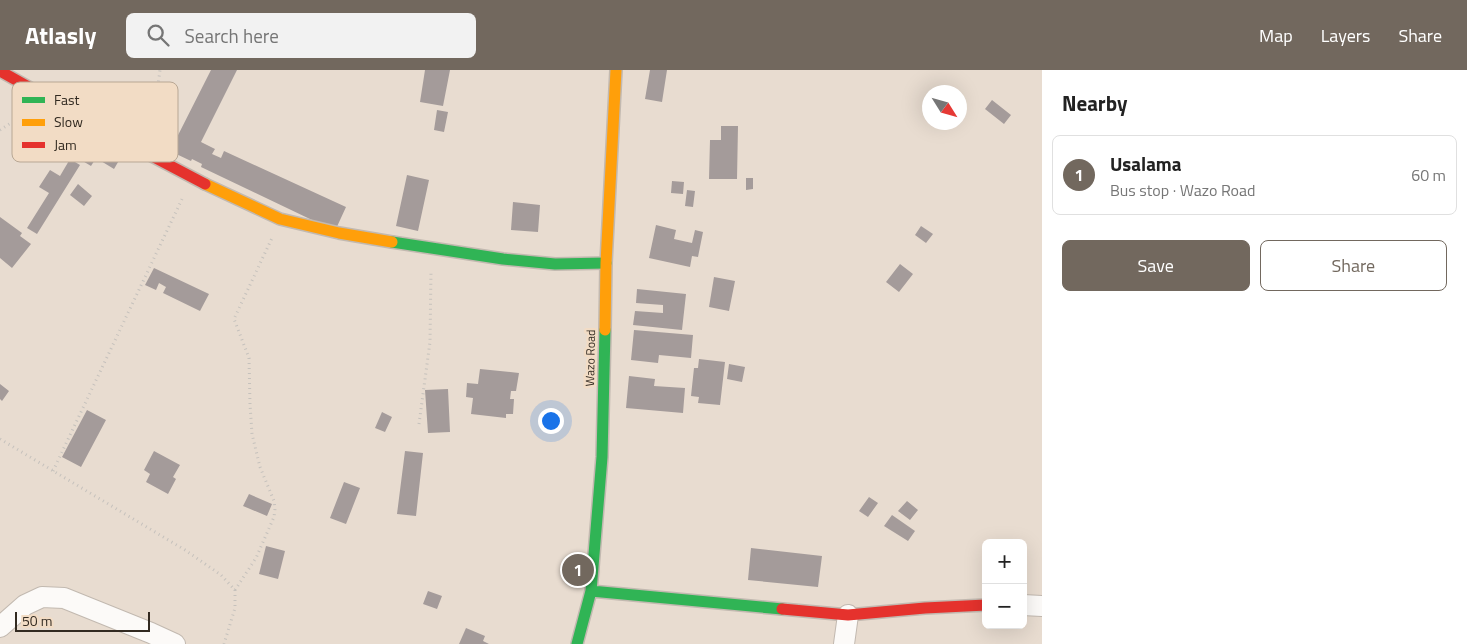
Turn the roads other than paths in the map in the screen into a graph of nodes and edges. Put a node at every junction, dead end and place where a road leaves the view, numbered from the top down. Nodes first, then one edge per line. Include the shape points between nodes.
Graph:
1 (616, 70) edge
2 (0, 71) edge
3 (20, 82) edge
4 (163, 162) edge
5 (606, 263) junction
6 (591, 591) junction
7 (982, 605) edge
8 (1027, 605) edge
9 (1042, 606) edge
10 (848, 615) junction
11 (0, 627) edge
12 (176, 644) edge
13 (577, 644) edge
14 (844, 644) edge

1 - 5 street, Wazo Road
2 - 3 street
4 - 5 street via 280,219 431,249 503,259 556,264
5 - 6 street, Wazo Road via 602,457
6 - 10 street
6 - 13 street, Wazo Road
7 - 10 street
8 - 9 street
10 - 14 street
11 - 12 street via 25,605 42,597 64,598

